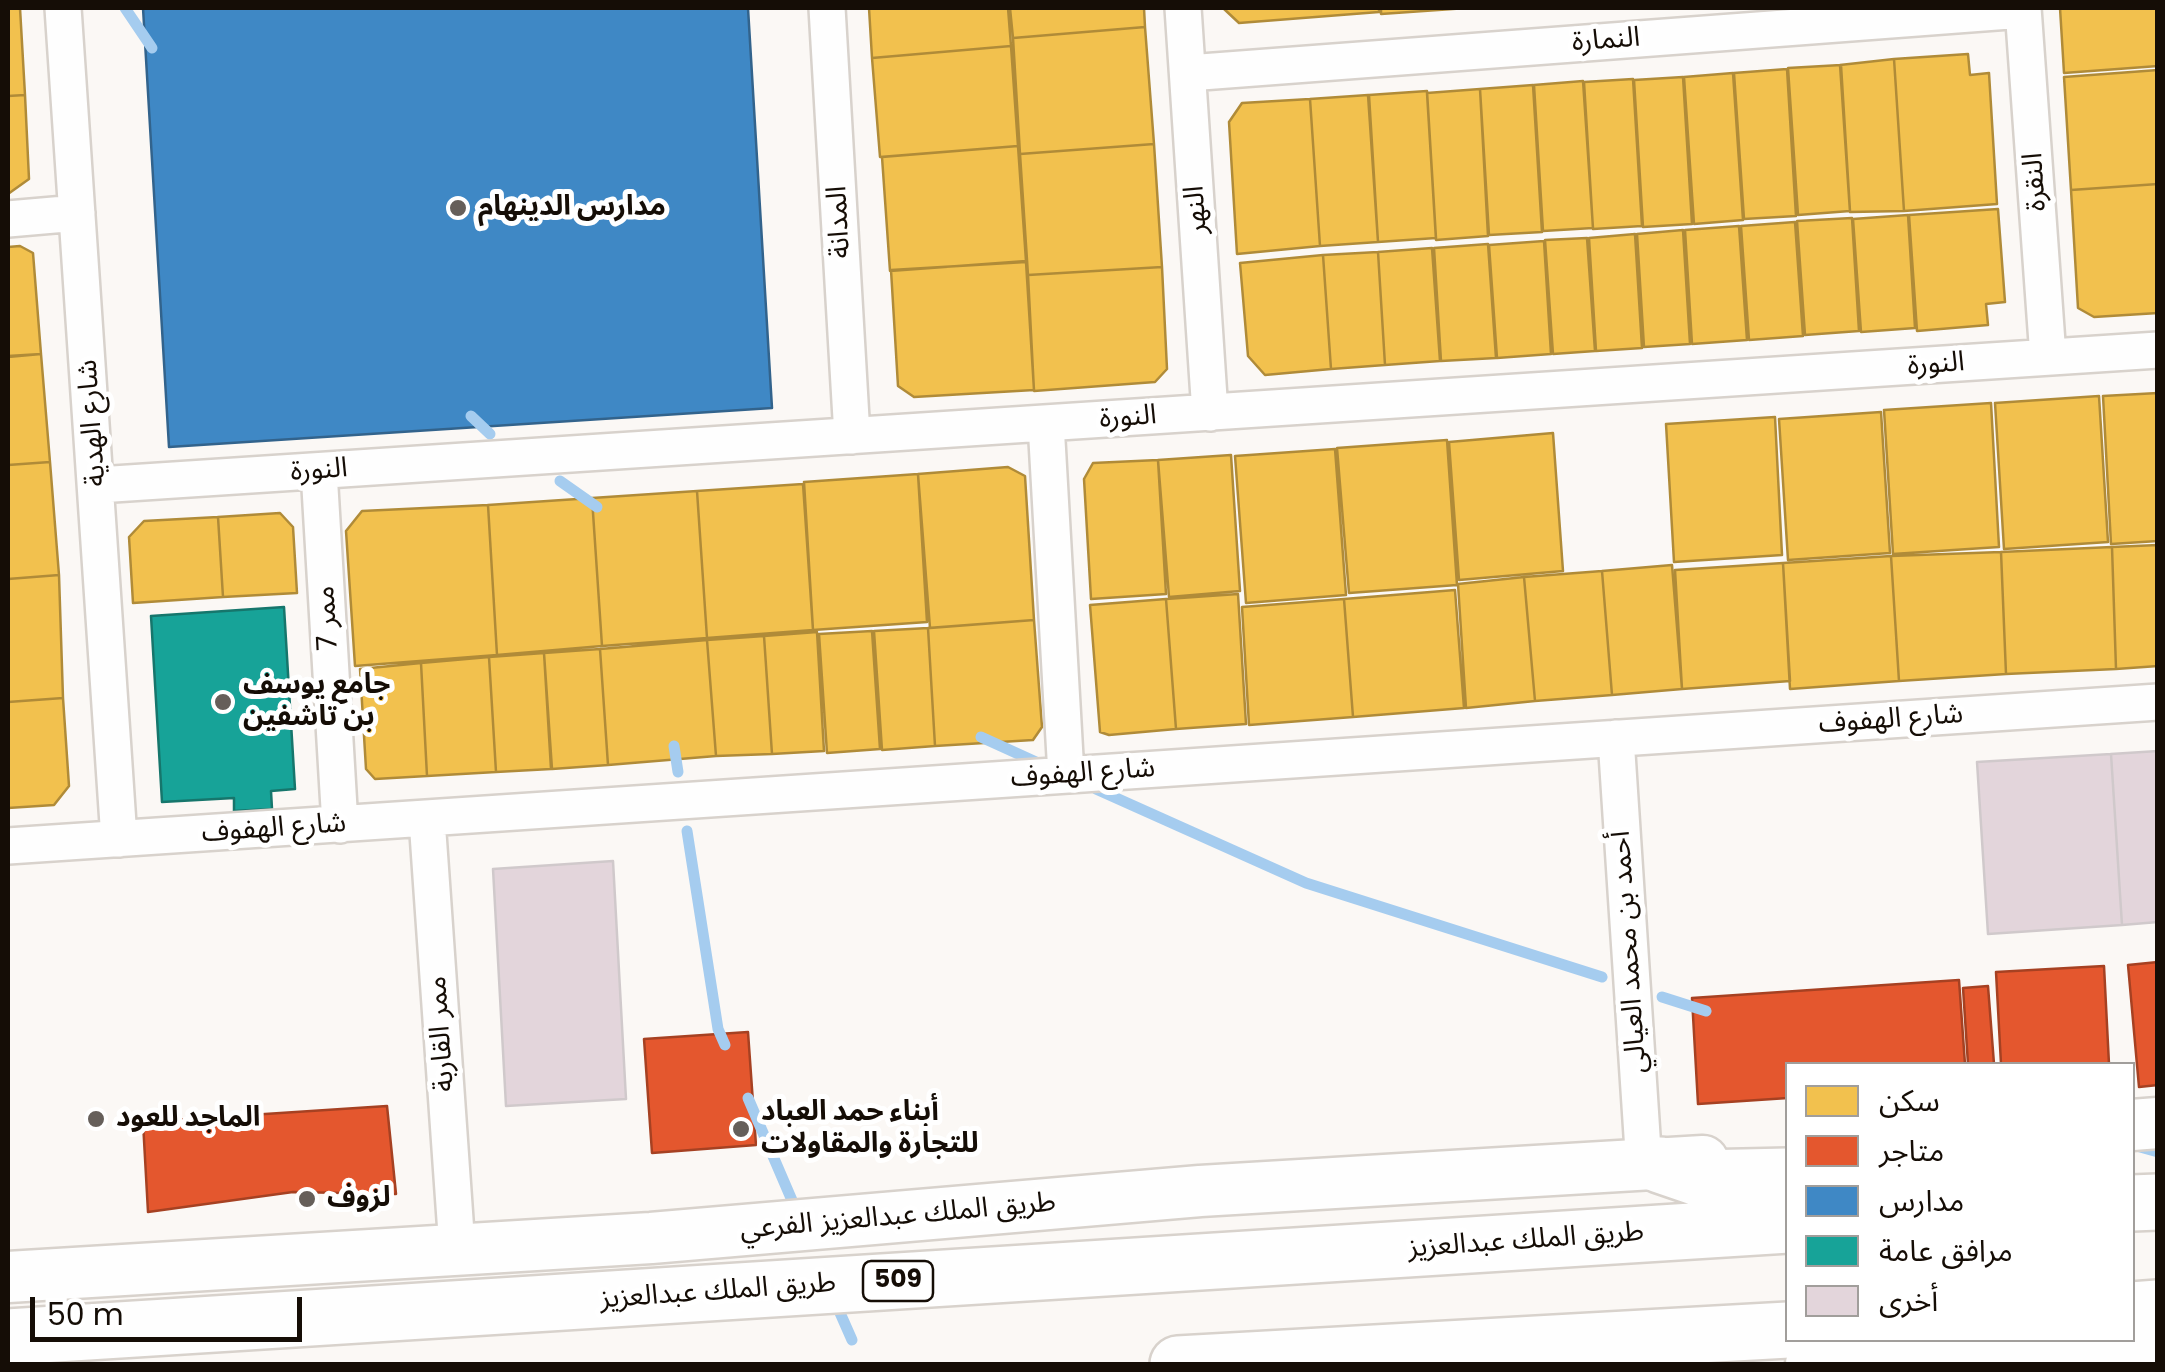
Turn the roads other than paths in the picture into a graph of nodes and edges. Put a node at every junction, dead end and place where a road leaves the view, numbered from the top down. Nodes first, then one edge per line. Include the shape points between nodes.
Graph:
1 (63, 8) edge
2 (827, 8) edge
3 (1184, 8) edge
4 (2023, 9) edge
5 (1188, 73) junction
6 (77, 214) junction
7 (8, 219) edge
8 (2158, 350) edge
9 (2048, 357) junction
10 (1210, 412) junction
11 (1046, 423) junction
12 (852, 436) junction
13 (319, 471) junction
14 (98, 485) junction
15 (2158, 702) edge
16 (1616, 738) junction
17 (1066, 775) junction
18 (427, 819) junction
19 (340, 824) junction
20 (119, 840) junction
21 (8, 846) edge
22 (1785, 1154) edge
23 (1652, 1165) junction
24 (1785, 1176) edge
25 (1785, 1225) edge
26 (457, 1248) junction
27 (8, 1276) edge
28 (1785, 1330) edge
29 (8, 1337) edge
30 (2079, 1342) edge
31 (2158, 1358) edge
32 (1178, 1364) edge
33 (1811, 1364) edge
34 (2045, 1364) edge

1 - 6 street, شارع الهدية
2 - 12 street, المدانة
3 - 5 street, النهر
4 - 5 street, النمارة
4 - 9 street, النقرة
5 - 10 street, النهر
6 - 7 street
6 - 14 street, شارع الهدية
8 - 9 street, النورة
9 - 10 street, النورة
10 - 11 street, النورة
11 - 12 street, النورة
11 - 17 street
12 - 13 street, النورة
13 - 14 street, النورة
13 - 19 street, ممر 7
14 - 20 street, شارع الهدية
15 - 16 street, شارع الهفوف
16 - 17 street, شارع الهفوف
16 - 23 street, أحمد بن محمد العيالي
17 - 18 street, شارع الهفوف
18 - 19 street, شارع الهفوف
18 - 26 street, ممر القاربة
19 - 20 street, شارع الهفوف
20 - 21 street, شارع الهفوف
22 - 23 main road, طريق الملك عبدالعزيز الفرعي
23 - 24 main road via 1698,1178
23 - 26 main road, طريق الملك عبدالعزيز الفرعي via 1200,1191 670,1237
25 - 29 main road, طريق الملك عبدالعزيز / 509
26 - 27 main road, طريق الملك عبدالعزيز الفرعي
28 - 32 main road
30 - 33 main road
31 - 34 main road

